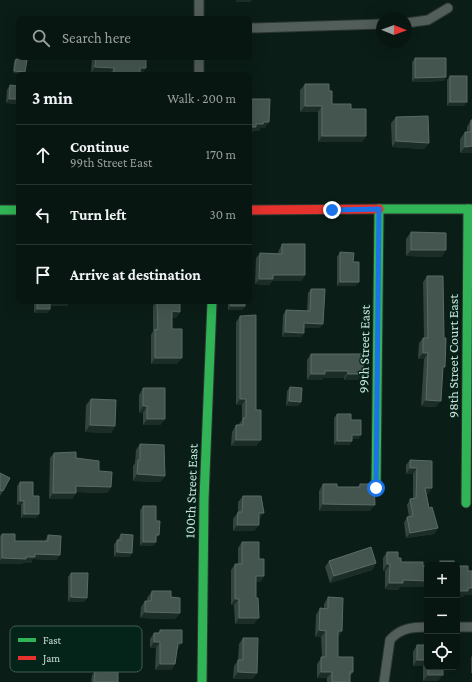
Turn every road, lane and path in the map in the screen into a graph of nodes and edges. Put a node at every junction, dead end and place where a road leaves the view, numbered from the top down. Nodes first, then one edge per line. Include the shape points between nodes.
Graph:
1 (198, 0) edge
2 (448, 8) dead end
3 (198, 16) edge
4 (412, 22) edge
5 (376, 24) edge
6 (252, 28) edge
7 (199, 60) edge
8 (199, 72) edge
9 (379, 209) junction
10 (470, 209) edge
11 (0, 210) edge
12 (16, 210) edge
13 (252, 210) edge
14 (212, 304) edge
15 (376, 488) edge
16 (466, 504) dead end
17 (424, 627) edge
18 (460, 627) edge
19 (472, 627) edge
20 (202, 682) edge
21 (384, 682) edge

1 - 3 street
2 - 4 street via 428,20
5 - 6 street
7 - 8 street
9 - 10 street
9 - 13 street
9 - 15 street, 99th Street East
10 - 16 street, 98th Street Court East
11 - 12 street
14 - 20 street, 100th Street East via 204,506
17 - 21 street via 412,627 390,640
18 - 19 street

